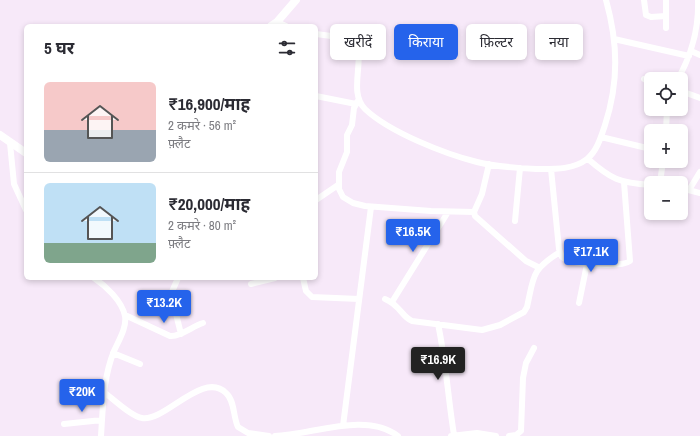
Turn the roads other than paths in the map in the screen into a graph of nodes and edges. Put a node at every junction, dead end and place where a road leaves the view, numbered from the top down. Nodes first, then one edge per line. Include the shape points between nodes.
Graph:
1 (296, 0) edge
2 (606, 0) edge
3 (644, 0) edge
4 (666, 0) edge
5 (698, 0) edge
6 (666, 16) junction
7 (274, 24) edge
8 (666, 28) dead end
9 (318, 34) edge
10 (614, 39) junction
11 (690, 54) junction
12 (700, 56) edge
13 (681, 72) edge
14 (688, 94) edge
15 (318, 96) edge
16 (700, 98) edge
17 (358, 101) junction
18 (0, 134) edge
19 (601, 137) junction
20 (10, 143) junction
21 (644, 147) edge
22 (24, 152) edge
23 (588, 159) junction
24 (489, 164) junction
25 (520, 168) junction
26 (551, 169) junction
27 (700, 172) edge
28 (624, 182) junction
29 (644, 183) edge
30 (338, 185) junction
31 (689, 190) joint
32 (700, 193) edge
33 (318, 199) edge
34 (24, 206) edge
35 (371, 207) junction
36 (448, 212) junction
37 (474, 212) junction
38 (515, 221) dead end
39 (560, 252) junction
40 (587, 264) junction
41 (538, 267) junction
42 (96, 280) edge
43 (177, 280) edge
44 (267, 280) edge
45 (303, 280) edge
46 (251, 284) dead end
47 (359, 299) junction
48 (385, 299) dead end
49 (392, 302) junction
50 (578, 303) dead end
51 (125, 315) junction
52 (203, 322) dead end
53 (438, 324) junction
54 (181, 334) junction
55 (534, 348) dead end
56 (113, 353) junction
57 (140, 364) dead end
58 (104, 392) junction
59 (102, 420) junction
60 (64, 424) dead end
61 (343, 426) junction
62 (101, 436) edge
63 (269, 436) edge
64 (274, 436) edge
65 (280, 436) edge
66 (398, 436) edge
67 (452, 436) edge
68 (496, 436) edge
69 (510, 436) edge

1 - 7 street
2 - 10 street
3 - 6 street via 646,15
4 - 6 street
5 - 11 street
6 - 8 street
9 - 17 street via 350,38 356,43
10 - 11 street
10 - 19 street via 615,86
11 - 12 street
11 - 13 street
14 - 16 street
15 - 17 street
17 - 24 street via 392,129 444,151
17 - 30 street via 347,135 348,149 340,167
18 - 20 street
19 - 21 street
19 - 23 street
20 - 22 street
20 - 34 street via 14,184
23 - 26 street via 571,167
23 - 28 street via 611,177
24 - 25 street
24 - 37 street via 485,184
25 - 26 street
25 - 38 street
26 - 39 street
27 - 31 street
28 - 29 street
28 - 40 street via 630,261 621,264
30 - 33 street
30 - 35 street via 341,194 347,200
31 - 32 street
35 - 36 street
35 - 47 street
36 - 37 street
36 - 49 street
37 - 41 street via 476,218 526,261
39 - 40 street via 567,261
39 - 41 street
40 - 50 street
41 - 53 street via 527,307 521,313 493,328 482,330
42 - 51 street via 117,300
43 - 54 street via 171,294
44 - 46 street
45 - 47 street via 306,291 312,296
47 - 61 street
48 - 49 street
49 - 53 street via 408,320
51 - 54 street via 170,336
51 - 56 street via 124,328
52 - 54 street
53 - 67 street via 444,355
55 - 69 street via 526,363 523,378 521,428 516,435
56 - 57 street
56 - 58 street
58 - 59 street
58 - 63 street via 136,416 145,418 156,415 194,392 208,388 220,389 230,400 238,427 248,433
59 - 60 street
59 - 62 street
61 - 65 street
61 - 66 street via 367,425 388,430
64 - 65 street
67 - 68 street via 477,433

